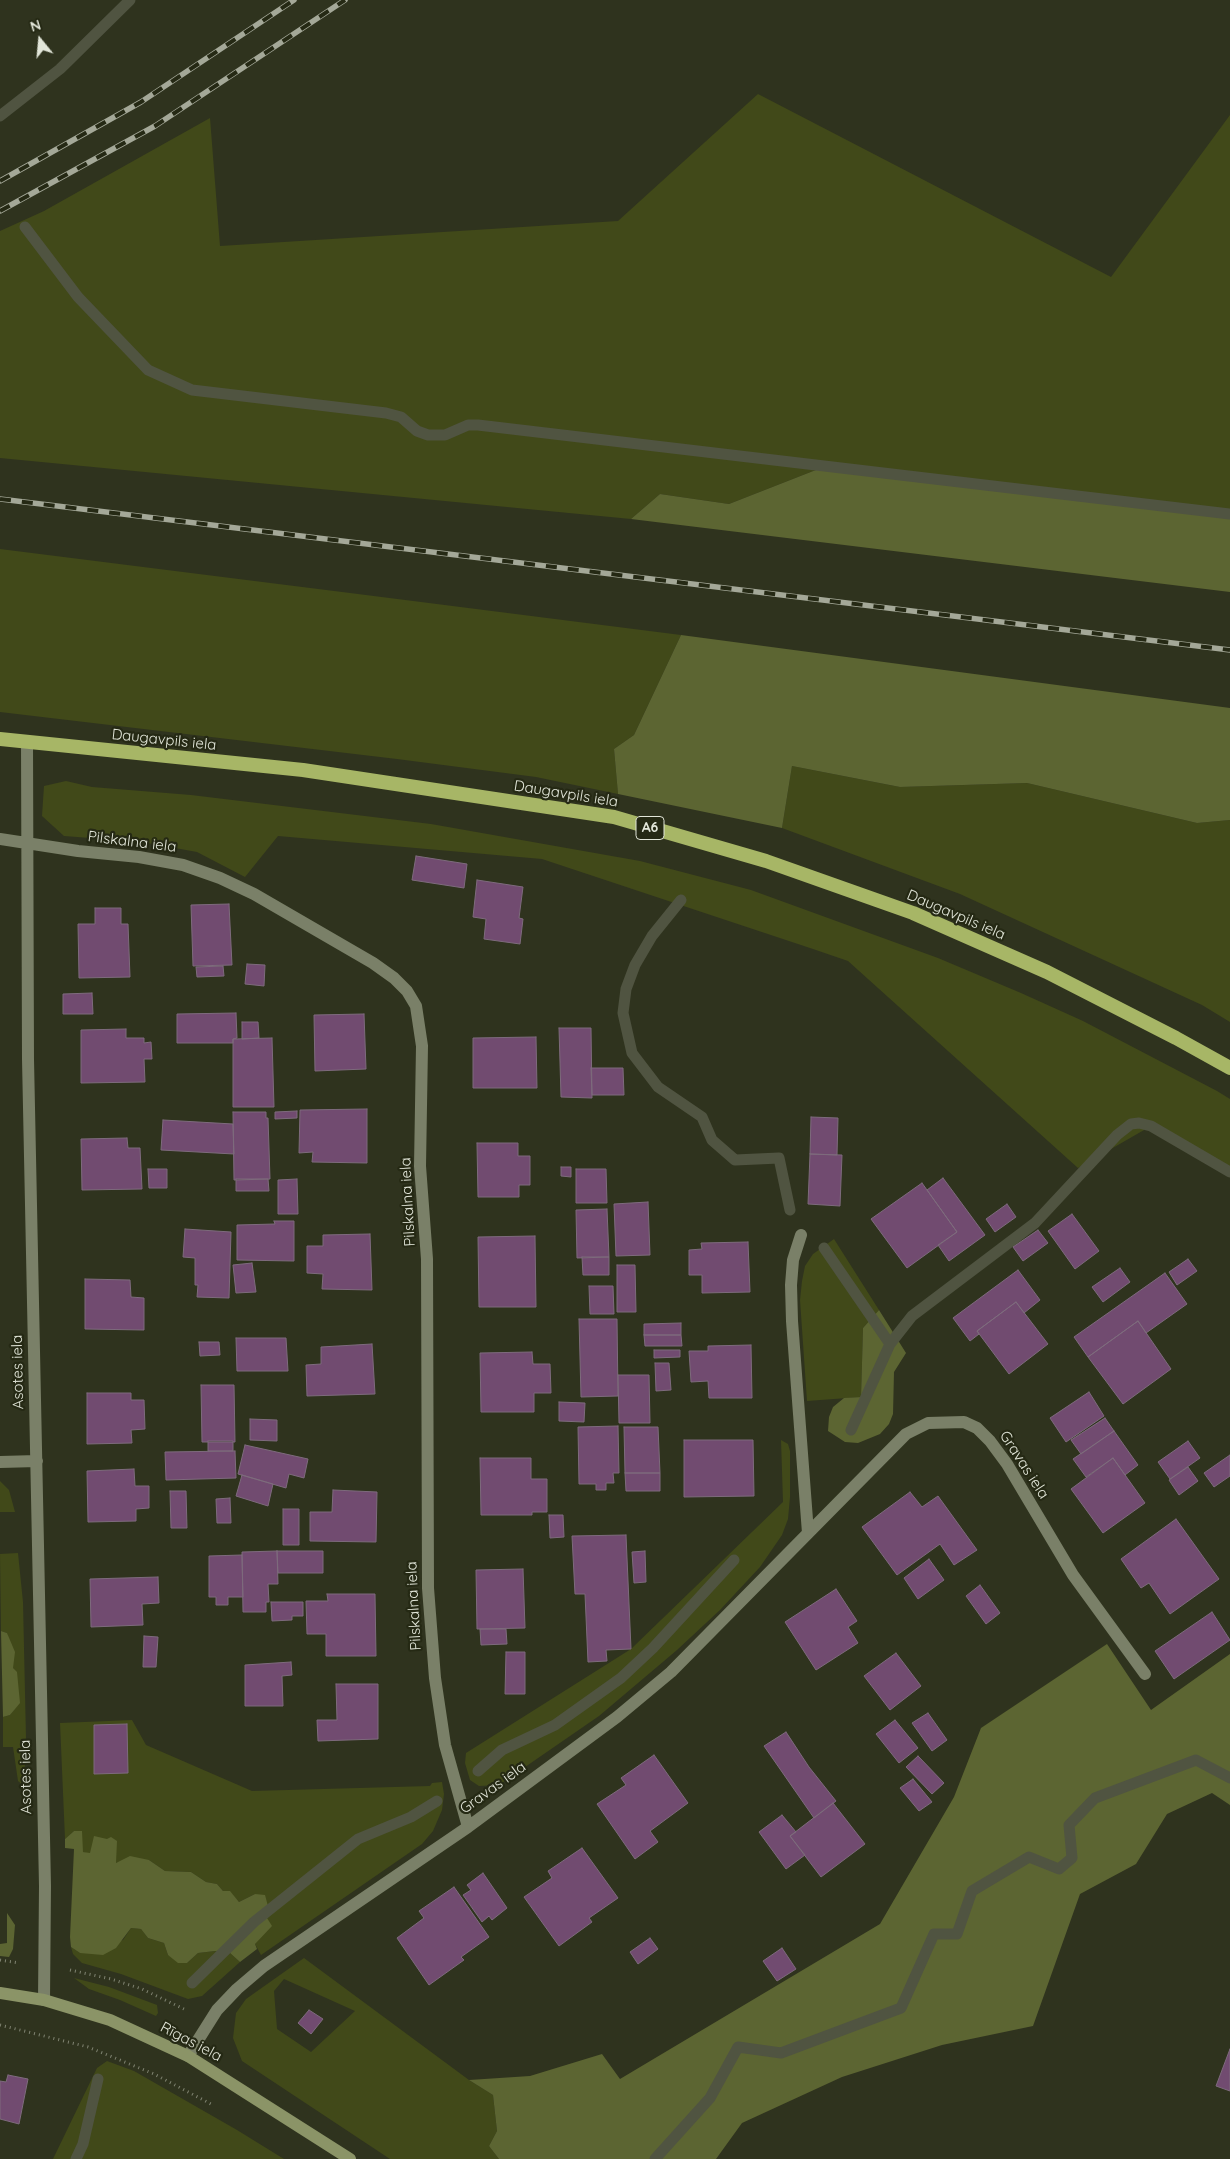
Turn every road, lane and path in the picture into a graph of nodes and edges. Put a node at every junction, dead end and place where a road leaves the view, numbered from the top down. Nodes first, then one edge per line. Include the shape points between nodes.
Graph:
1 (0, 739) edge
2 (27, 742) junction
3 (0, 839) edge
4 (26, 842) junction
5 (1230, 1068) edge
6 (801, 1235) dead end
7 (36, 1461) junction
8 (0, 1462) edge
9 (808, 1533) junction
10 (1145, 1674) dead end
11 (468, 1826) junction
12 (0, 1960) edge
13 (44, 1967) junction
14 (0, 1993) edge
15 (44, 2000) junction
16 (208, 2022) junction
17 (0, 2024) edge
18 (188, 2056) junction
19 (214, 2105) dead end
20 (350, 2159) edge

1 - 2 highway, Daugavpils iela / A6
2 - 4 street, Asotes iela
2 - 5 highway, Daugavpils iela / A6 via 303,770 614,817 766,861 913,913 1047,972
3 - 4 street
4 - 7 street, Asotes iela
4 - 11 street, Pilskalna iela via 139,857 182,865 220,878 254,894 373,963 407,991 416,1006 422,1046 420,1166 427,1259 428,1588 435,1678 445,1745
6 - 9 street via 794,1260 791,1312
7 - 8 street
7 - 13 street, Asotes iela
9 - 10 street, Gravas iela via 906,1434 928,1422 964,1422 977,1428 996,1449 1072,1575
9 - 11 street, Gravas iela via 671,1672 617,1717
11 - 16 street, Gravas iela via 264,1966 237,1989
12 - 13 path
13 - 15 street, Asotes iela
13 - 16 path via 111,1979 142,1989
14 - 15 main road, Rīgas iela
15 - 18 main road, Rīgas iela via 110,2020
16 - 18 street, Gravas iela
17 - 19 path via 88,2047 154,2074
18 - 20 main road, Rīgas iela

